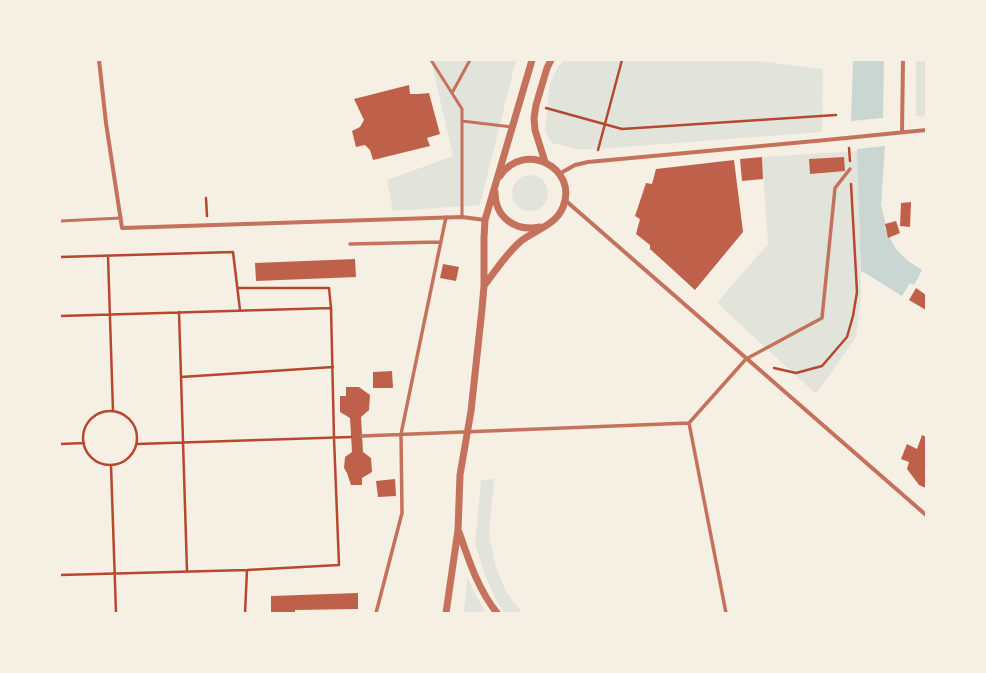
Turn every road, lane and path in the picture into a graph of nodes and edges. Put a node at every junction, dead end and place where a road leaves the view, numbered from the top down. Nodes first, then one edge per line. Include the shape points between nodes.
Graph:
1 (99, 60) edge
2 (432, 60) edge
3 (470, 60) edge
4 (532, 60) edge
5 (551, 60) edge
6 (622, 60) edge
7 (903, 60) edge
8 (452, 93) junction
9 (536, 105) junction
10 (836, 115) dead end
11 (462, 121) junction
12 (605, 124) junction
13 (513, 127) junction
14 (926, 130) edge
15 (902, 132) junction
16 (599, 161) junction
17 (545, 162) junction
18 (850, 169) dead end
19 (559, 174) junction
20 (498, 179) junction
21 (495, 188) junction
22 (206, 198) dead end
23 (565, 200) junction
24 (446, 217) junction
25 (462, 217) junction
26 (121, 218) junction
27 (485, 220) junction
28 (60, 221) edge
29 (208, 226) junction
30 (542, 227) junction
31 (440, 242) junction
32 (350, 244) dead end
33 (108, 256) junction
34 (60, 257) edge
35 (484, 286) junction
36 (238, 288) junction
37 (332, 308) junction
38 (240, 310) junction
39 (179, 312) junction
40 (110, 314) junction
41 (60, 316) edge
42 (746, 359) junction
43 (333, 367) junction
44 (181, 376) junction
45 (113, 411) junction
46 (689, 422) junction
47 (467, 432) junction
48 (401, 434) junction
49 (362, 436) dead end
50 (351, 437) dead end
51 (334, 438) junction
52 (183, 442) junction
53 (84, 443) junction
54 (60, 444) edge
55 (137, 444) junction
56 (111, 465) junction
57 (926, 515) edge
58 (458, 530) junction
59 (247, 570) junction
60 (187, 571) junction
61 (114, 573) junction
62 (60, 575) edge
63 (116, 613) edge
64 (245, 613) edge
65 (376, 613) edge
66 (445, 613) edge
67 (497, 613) edge
68 (726, 613) edge

1 - 26 street
2 - 8 lane
3 - 8 lane
4 - 13 street
5 - 9 street
6 - 12 path
7 - 15 street
8 - 11 lane via 462,109
9 - 12 path
9 - 17 street via 535,130
10 - 12 path via 622,129
11 - 13 lane
11 - 25 lane
12 - 16 path via 598,152
13 - 20 street
14 - 15 street
15 - 16 street
16 - 19 street via 582,163
17 - 19 street
17 - 20 street via 536,159 518,161 510,165
18 - 42 street via 835,188 822,318
19 - 23 street via 563,182
20 - 21 street
21 - 27 street
21 - 30 street via 497,206 508,221 524,228
22 - 29 path
23 - 30 street via 557,216
23 - 42 street
24 - 25 street
24 - 29 street
24 - 31 street
25 - 27 street
26 - 28 lane
26 - 29 street via 122,228
27 - 35 street
30 - 35 street via 522,240 506,255
31 - 32 street
31 - 48 street
33 - 34 path
33 - 36 path via 233,252
33 - 40 path
35 - 47 street
36 - 37 path via 329,288
36 - 38 path
37 - 38 path
37 - 43 path
38 - 39 path
39 - 40 path
39 - 44 path
40 - 41 path
40 - 45 path
42 - 46 street
42 - 57 street
43 - 44 path
43 - 51 path
44 - 52 path
45 - 53 path via 104,412 90,420 84,434
45 - 55 path via 127,416 132,422 138,436
46 - 47 street
46 - 68 street
47 - 48 street
47 - 58 street via 460,474
48 - 49 street
48 - 65 street via 402,514
50 - 51 path
51 - 52 path
51 - 59 path via 339,565
52 - 55 path
52 - 60 path
53 - 54 path
53 - 56 path via 86,450 96,461
55 - 56 path via 128,459 120,464
56 - 61 path
58 - 66 street
58 - 67 street via 479,585
59 - 60 path
59 - 64 path
60 - 61 path
61 - 62 path
61 - 63 path

